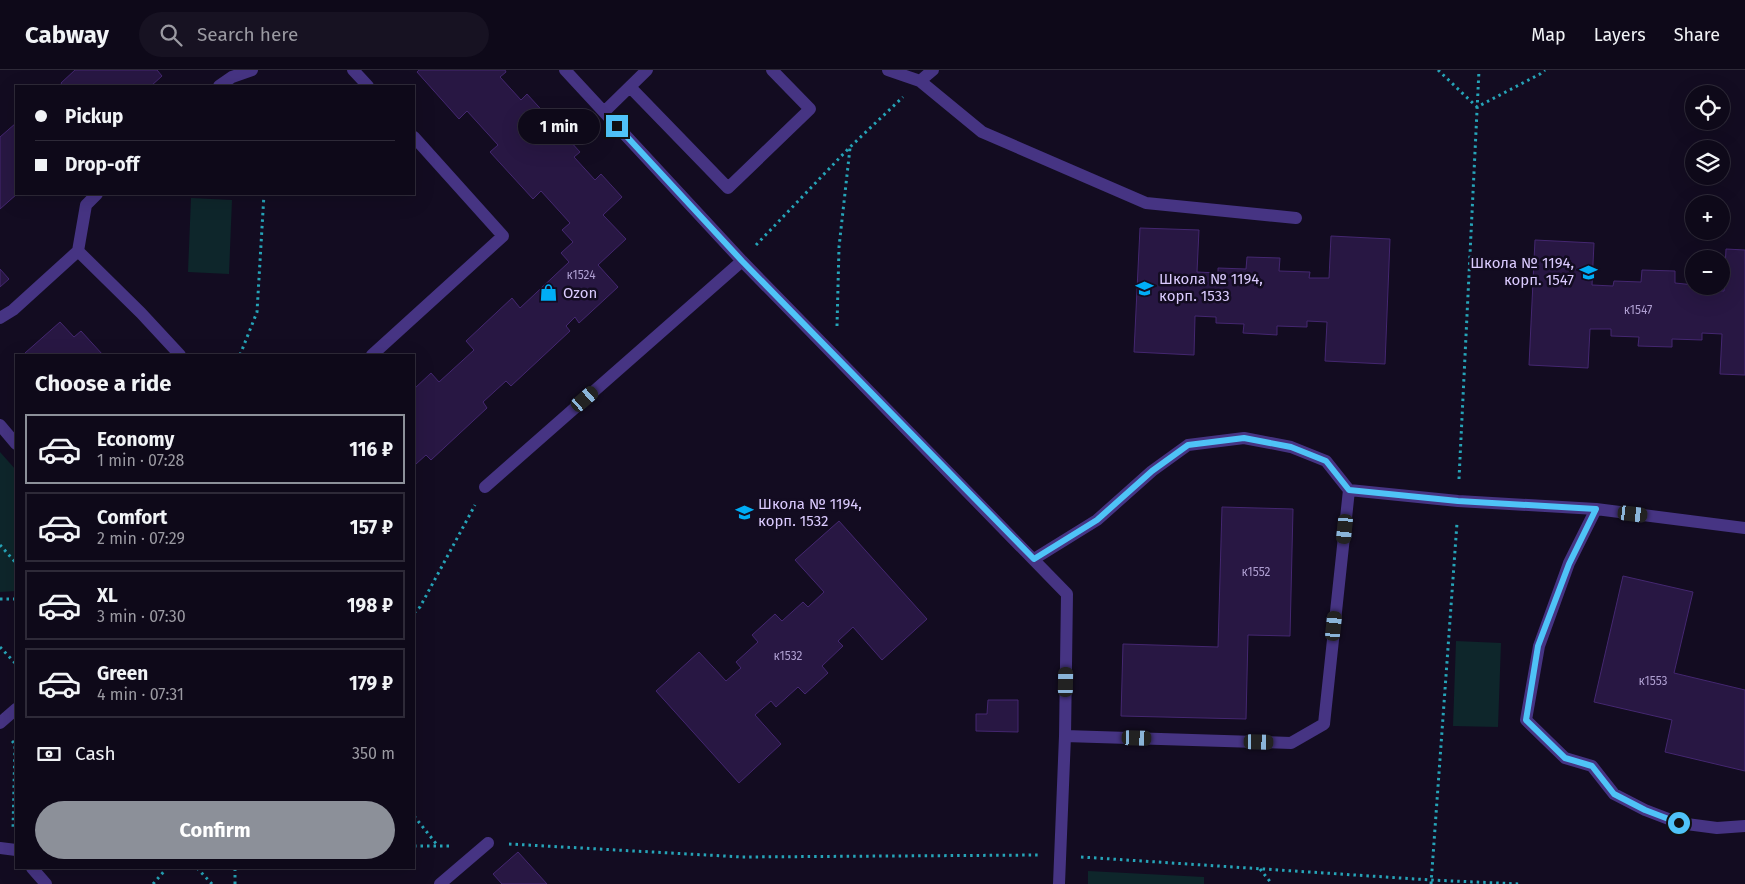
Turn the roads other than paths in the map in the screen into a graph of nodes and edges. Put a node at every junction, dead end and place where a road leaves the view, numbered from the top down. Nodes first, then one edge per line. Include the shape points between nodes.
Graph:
1 (252, 70) edge
2 (353, 70) edge
3 (565, 70) edge
4 (647, 70) edge
5 (772, 70) edge
6 (888, 70) edge
7 (933, 70) edge
8 (920, 81) junction
9 (220, 85) edge
10 (367, 85) edge
11 (630, 87) junction
12 (604, 112) junction
13 (415, 139) edge
14 (96, 195) edge
15 (1296, 218) dead end
16 (78, 251) junction
17 (742, 261) junction
18 (0, 318) edge
19 (179, 354) edge
20 (373, 354) edge
21 (0, 426) edge
22 (15, 443) edge
23 (485, 487) road end
24 (1349, 490) junction
25 (1596, 509) junction
26 (1745, 528) edge
27 (1034, 559) junction
28 (15, 710) edge
29 (0, 723) edge
30 (1065, 736) junction
31 (1745, 826) edge
32 (488, 842) road end
33 (0, 848) edge
34 (15, 849) edge
35 (33, 869) edge
36 (46, 884) edge
37 (440, 884) edge
38 (1059, 884) edge

1 - 9 lane
2 - 10 lane
3 - 12 lane
4 - 11 lane
5 - 11 lane via 810,109 728,188
6 - 8 lane
7 - 8 lane
8 - 15 lane via 982,132 1146,203
11 - 12 lane
12 - 17 lane
13 - 20 lane via 502,236
14 - 16 lane via 86,205
16 - 18 lane
16 - 19 lane
17 - 23 lane
17 - 27 lane
21 - 22 lane
24 - 25 lane via 1458,501
24 - 27 lane via 1326,461 1291,447 1244,438 1188,445 1152,471 1097,520
24 - 30 lane via 1324,724 1291,743
25 - 26 lane
25 - 31 lane via 1569,564 1538,646 1526,720 1565,758 1592,766 1614,794 1645,810 1679,823 1717,828
27 - 30 lane via 1067,594
28 - 29 lane
30 - 38 lane
32 - 37 lane
33 - 34 lane
35 - 36 lane

